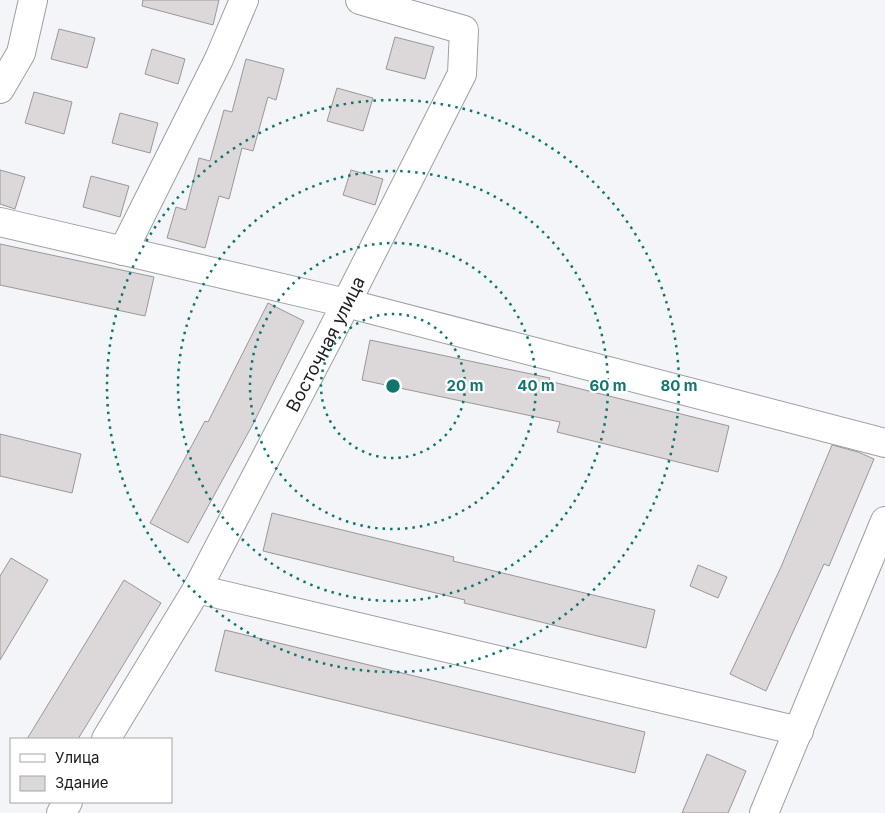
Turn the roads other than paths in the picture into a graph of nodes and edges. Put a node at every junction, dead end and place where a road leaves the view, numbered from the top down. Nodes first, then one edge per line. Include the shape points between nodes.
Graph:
1 (33, 0) edge
2 (244, 0) edge
3 (360, 0) edge
4 (0, 89) edge
5 (0, 222) edge
6 (122, 251) junction
7 (346, 303) junction
8 (885, 443) edge
9 (885, 521) edge
10 (197, 589) junction
11 (799, 731) junction
12 (107, 738) edge
13 (764, 813) edge

1 - 4 street via 21,53
2 - 6 street via 219,58
3 - 7 street, Восточная улица via 464,30 462,74
5 - 6 street
6 - 7 street
7 - 8 street
7 - 10 street, Восточная улица
9 - 11 street
10 - 11 street
10 - 12 street, Восточная улица
11 - 13 street

